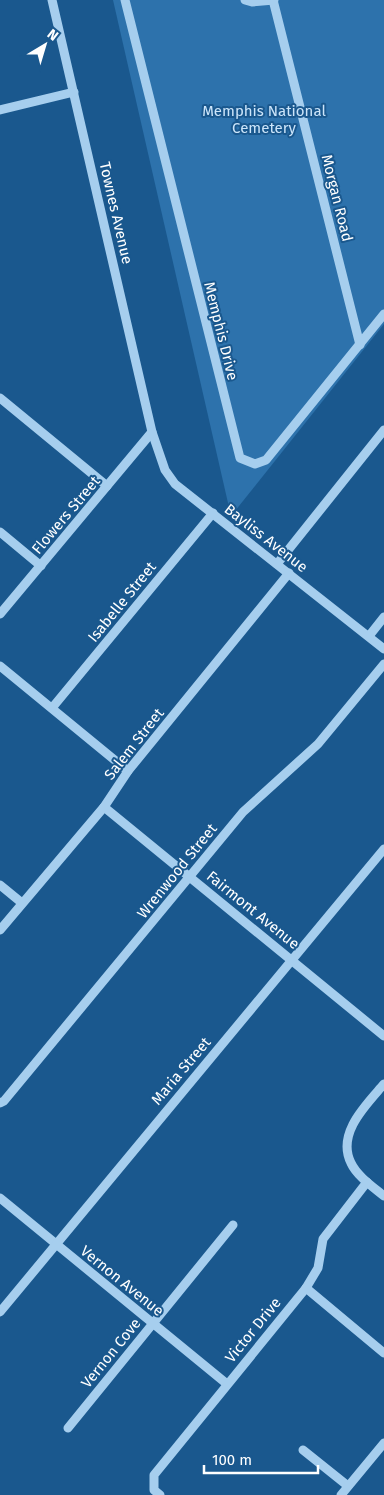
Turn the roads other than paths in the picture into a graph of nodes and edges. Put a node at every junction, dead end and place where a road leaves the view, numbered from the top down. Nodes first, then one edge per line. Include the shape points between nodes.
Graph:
1 (52, 0) edge
2 (125, 0) edge
3 (246, 0) edge
4 (273, 0) edge
5 (74, 92) junction
6 (0, 110) edge
7 (384, 314) edge
8 (360, 345) junction
9 (0, 398) edge
10 (384, 430) edge
11 (152, 432) junction
12 (107, 486) junction
13 (212, 513) junction
14 (0, 532) edge
15 (277, 564) junction
16 (41, 566) junction
17 (288, 573) junction
18 (0, 614) edge
19 (384, 617) edge
20 (369, 636) junction
21 (384, 649) edge
22 (384, 664) edge
23 (0, 666) edge
24 (52, 708) junction
25 (128, 771) junction
26 (104, 807) junction
27 (384, 848) edge
28 (191, 878) junction
29 (0, 885) edge
30 (22, 903) junction
31 (0, 930) edge
32 (292, 960) junction
33 (384, 1036) edge
34 (384, 1084) edge
35 (0, 1104) edge
36 (367, 1182) junction
37 (384, 1196) edge
38 (0, 1198) edge
39 (233, 1225) dead end
40 (55, 1244) junction
41 (306, 1288) junction
42 (0, 1312) edge
43 (153, 1324) junction
44 (384, 1353) edge
45 (226, 1384) junction
46 (68, 1428) dead end
47 (384, 1443) edge
48 (303, 1450) dead end
49 (348, 1486) junction
50 (157, 1493) edge
51 (341, 1495) edge

1 - 5 street, Townes Avenue
2 - 8 street, Memphis Drive via 240,458 255,464 266,460
3 - 4 street
4 - 8 street, Morgan Road
5 - 6 street
5 - 11 street, Townes Avenue
7 - 8 street, Memphis Drive
9 - 12 street
10 - 15 street
11 - 12 street, Flowers Street
11 - 13 street, Bayliss Avenue via 165,470 175,484
12 - 16 street, Flowers Street
13 - 15 street, Bayliss Avenue
13 - 24 street, Isabelle Street
14 - 16 street
15 - 17 street, Bayliss Avenue
16 - 18 street, Flowers Street
17 - 20 street, Bayliss Avenue
17 - 25 street, Salem Street
19 - 20 street
20 - 21 street, Bayliss Avenue
22 - 28 street, Wrenwood Street via 318,744 243,812
23 - 24 street
24 - 25 street
25 - 26 street, Salem Street
26 - 28 street, Fairmont Avenue
26 - 30 street, Salem Street
27 - 32 street, Maria Street
28 - 32 street, Fairmont Avenue
28 - 35 street, Wrenwood Street
29 - 30 street
30 - 31 street, Salem Street
32 - 33 street, Fairmont Avenue
32 - 40 street, Maria Street
34 - 36 street via 355,1119 348,1140 350,1162
36 - 37 street
36 - 41 street, Victor Drive via 323,1239 318,1268
38 - 40 street, Vernon Avenue
39 - 43 street, Vernon Cove
40 - 42 street, Maria Street
40 - 43 street, Vernon Avenue
41 - 44 street
41 - 45 street, Victor Drive
43 - 45 street, Vernon Avenue
43 - 46 street, Vernon Cove
45 - 50 street, Victor Drive via 154,1475
47 - 49 street
48 - 49 street
49 - 51 street

